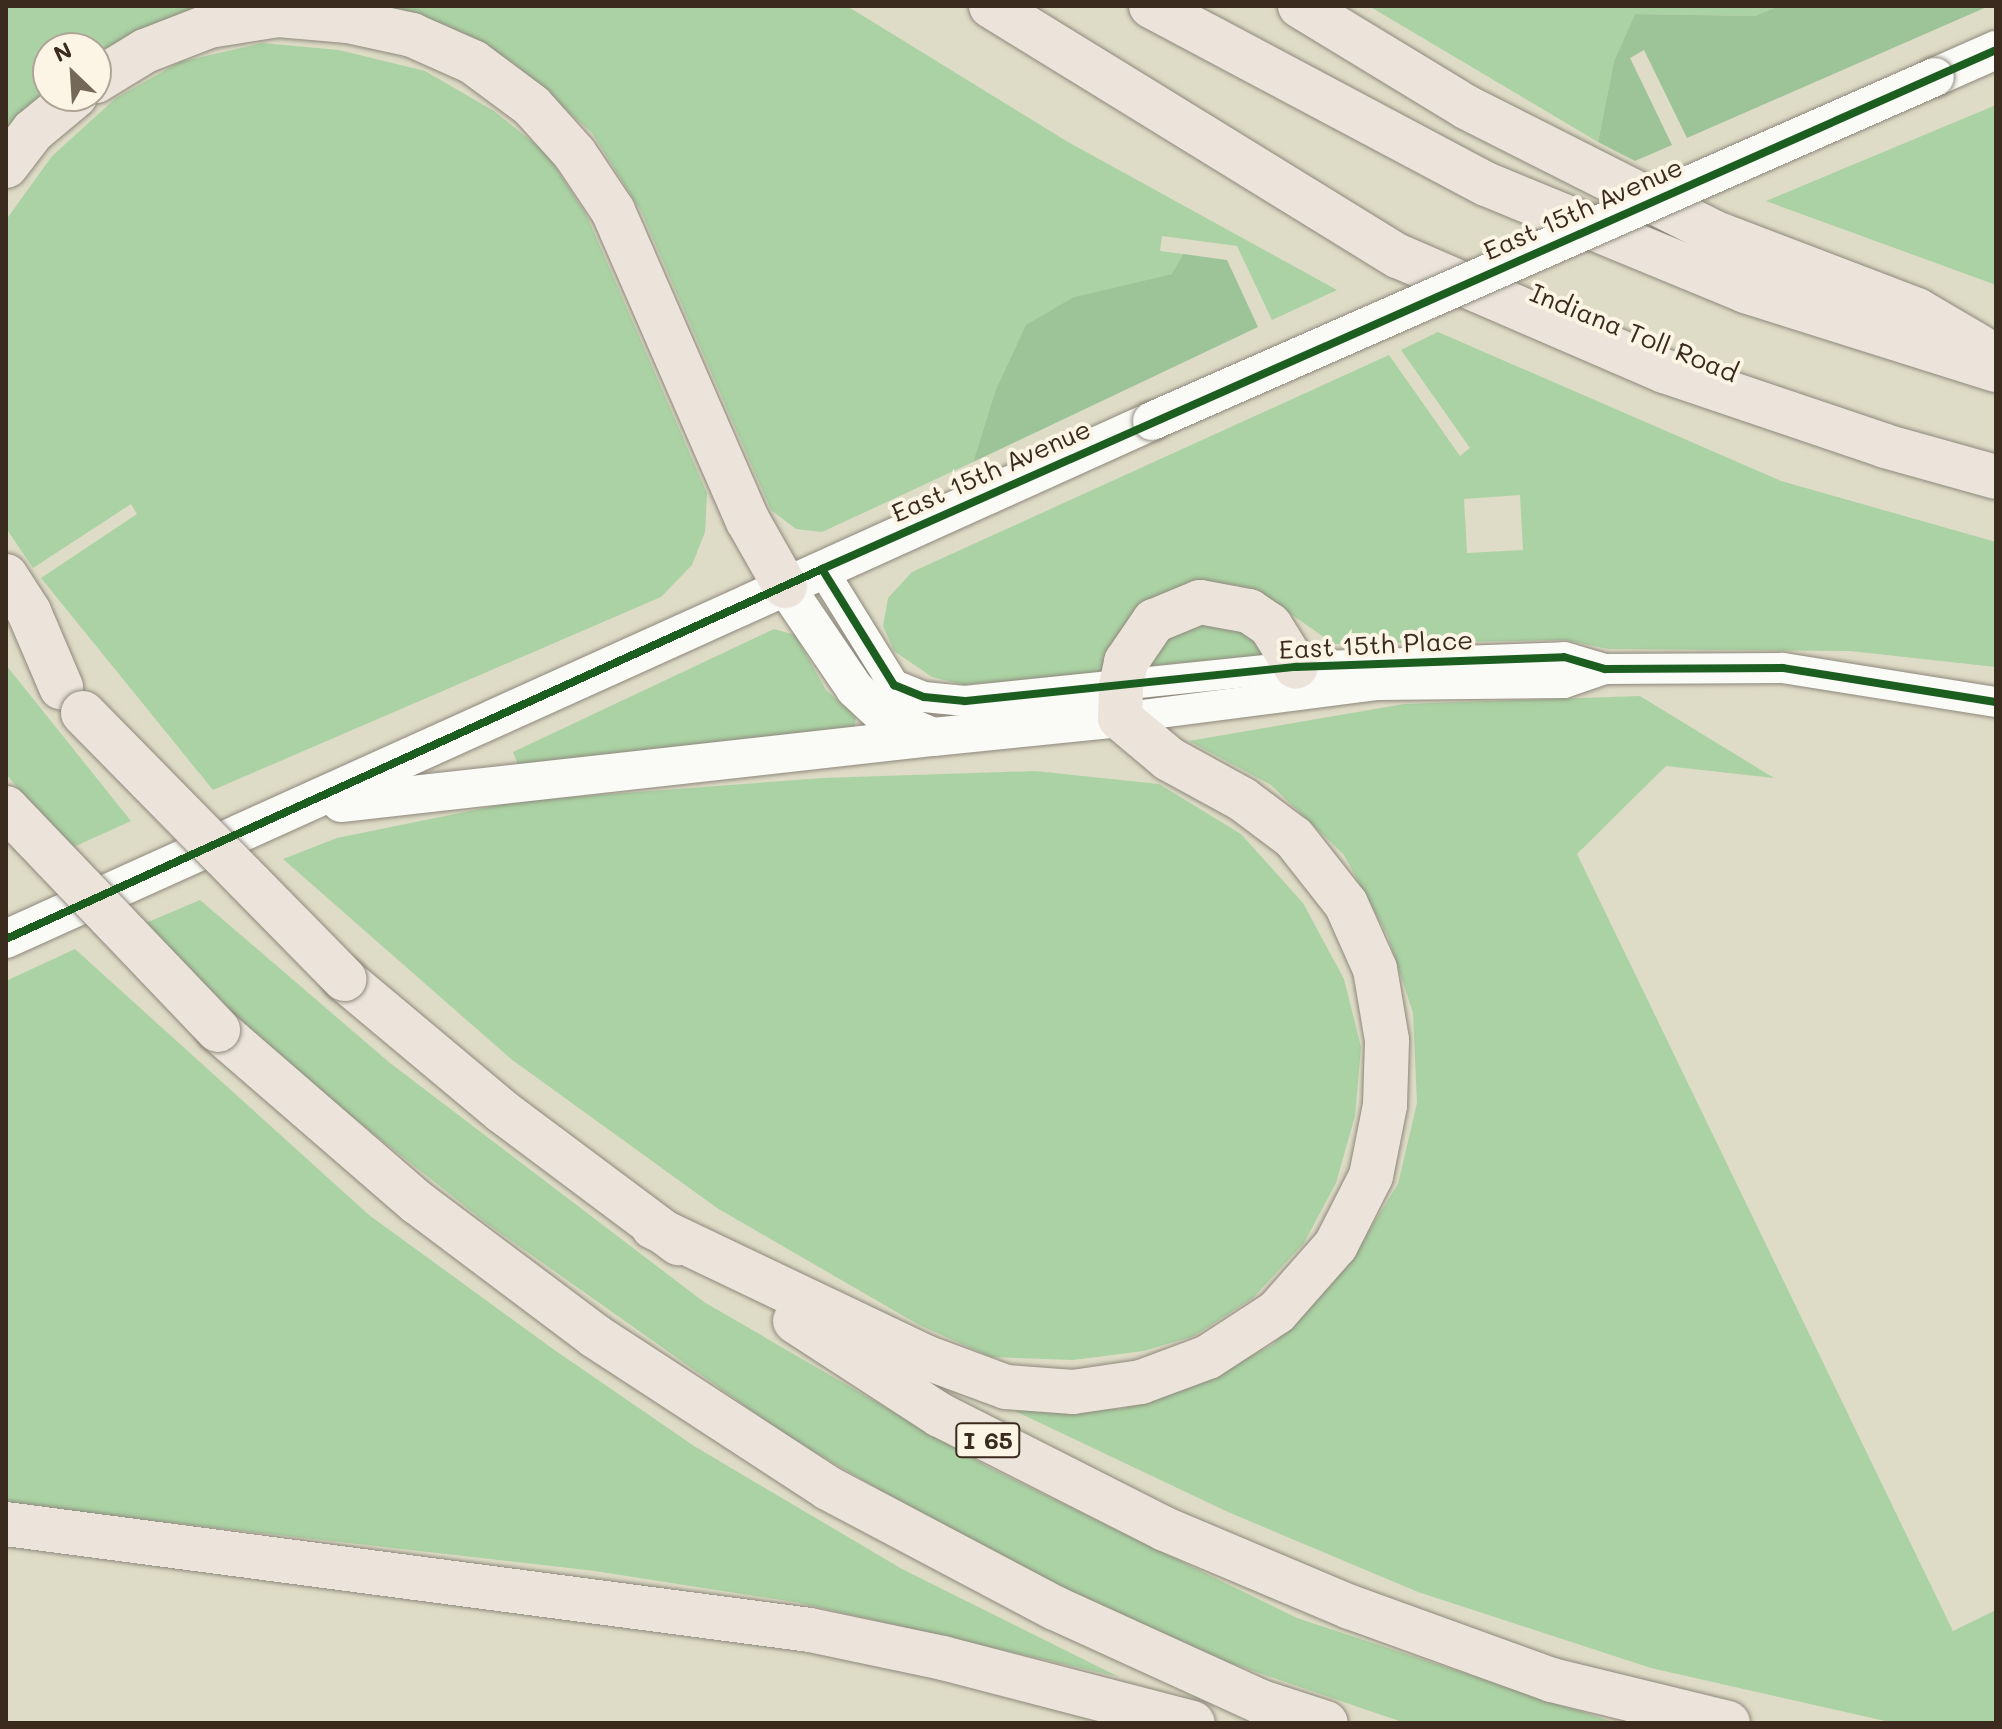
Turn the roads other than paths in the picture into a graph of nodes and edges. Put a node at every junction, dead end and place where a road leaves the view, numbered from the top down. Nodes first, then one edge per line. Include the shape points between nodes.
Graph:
1 (991, 6) edge
2 (1151, 6) edge
3 (1300, 6) edge
4 (1996, 50) edge
5 (112, 71) edge
6 (56, 112) edge
7 (6, 166) edge
8 (1996, 356) edge
9 (1996, 370) edge
10 (1996, 477) edge
11 (6, 576) edge
12 (804, 577) junction
13 (6, 619) edge
14 (1296, 667) junction
15 (1605, 669) junction
16 (72, 700) junction
17 (1121, 702) junction
18 (1996, 702) edge
19 (933, 737) junction
20 (6, 808) edge
21 (303, 808) junction
22 (6, 939) edge
23 (653, 1227) junction
24 (6, 1524) edge
25 (1193, 1723) edge
26 (1326, 1723) edge
27 (1728, 1723) edge

1 - 10 highway, Indiana Toll Road via 1398,256 1664,371
2 - 9 highway via 1486,184 1745,291
3 - 8 highway via 1466,107 1713,232 1917,310
4 - 12 street, East 15th Avenue, bridge
5 - 12 highway via 145,51 209,26 278,15 348,21 412,35 473,62 509,88 575,154 613,211 748,521
6 - 7 highway
11 - 16 highway
12 - 17 street, East 15th Place via 894,685 924,697
12 - 19 street, East 15th Place via 855,689 884,716
12 - 21 street, East 15th Avenue
13 - 16 highway, I 65
14 - 15 street, East 15th Place via 1564,657
14 - 17 street, East 15th Place
14 - 17 highway via 1278,635 1249,611 1200,602 1154,621 1126,662
15 - 17 street, East 15th Place via 1564,683 1378,685
15 - 18 street, East 15th Place via 1783,668
16 - 23 highway, I 65, bridge via 344,979
17 - 19 street, East 15th Place
17 - 23 highway via 1169,759 1242,799 1294,838 1346,904 1375,969 1387,1040 1385,1105 1371,1176 1336,1245 1277,1312 1208,1357 1141,1382 1073,1392 1006,1387 925,1357
19 - 21 street via 470,785
20 - 26 highway, bridge via 218,1030 418,1203 595,1336 828,1488 1055,1608 1261,1702
21 - 22 street, East 15th Avenue
23 - 27 highway, I 65 via 940,1415 1165,1529 1350,1607 1552,1680
24 - 25 highway via 810,1630 958,1661

